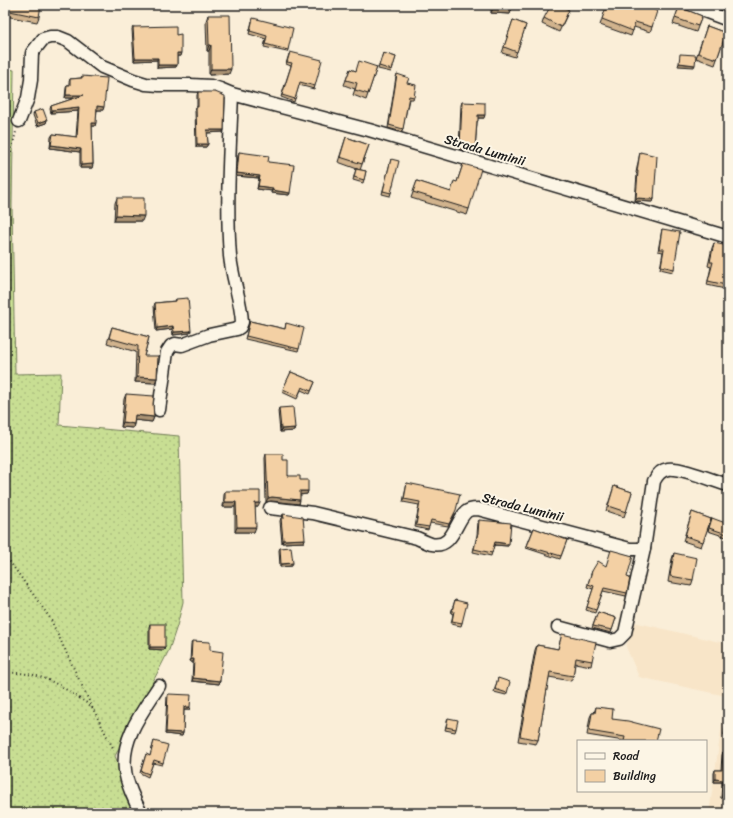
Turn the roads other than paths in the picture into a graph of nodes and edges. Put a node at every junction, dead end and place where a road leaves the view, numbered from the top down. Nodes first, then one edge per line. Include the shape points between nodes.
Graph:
1 (688, 5) edge
2 (728, 20) edge
3 (232, 94) junction
4 (19, 121) road end
5 (728, 237) edge
6 (158, 410) dead end
7 (728, 485) edge
8 (270, 508) dead end
9 (644, 549) junction
10 (558, 627) dead end
11 (160, 686) dead end
12 (141, 813) edge

1 - 2 street
3 - 4 street, Strada Luminii via 211,86 159,85 133,80 102,67 68,41 50,37 42,39 32,52 28,98
3 - 5 street, Strada Luminii via 369,130
3 - 6 street via 230,258 242,322 240,327 233,331 170,346
7 - 9 street via 677,469 666,469 658,474 654,481
8 - 9 street, Strada Luminii via 313,513 433,544 448,540 466,512 478,509 630,549
9 - 10 street via 625,633 610,641
11 - 12 street via 127,742 125,770

